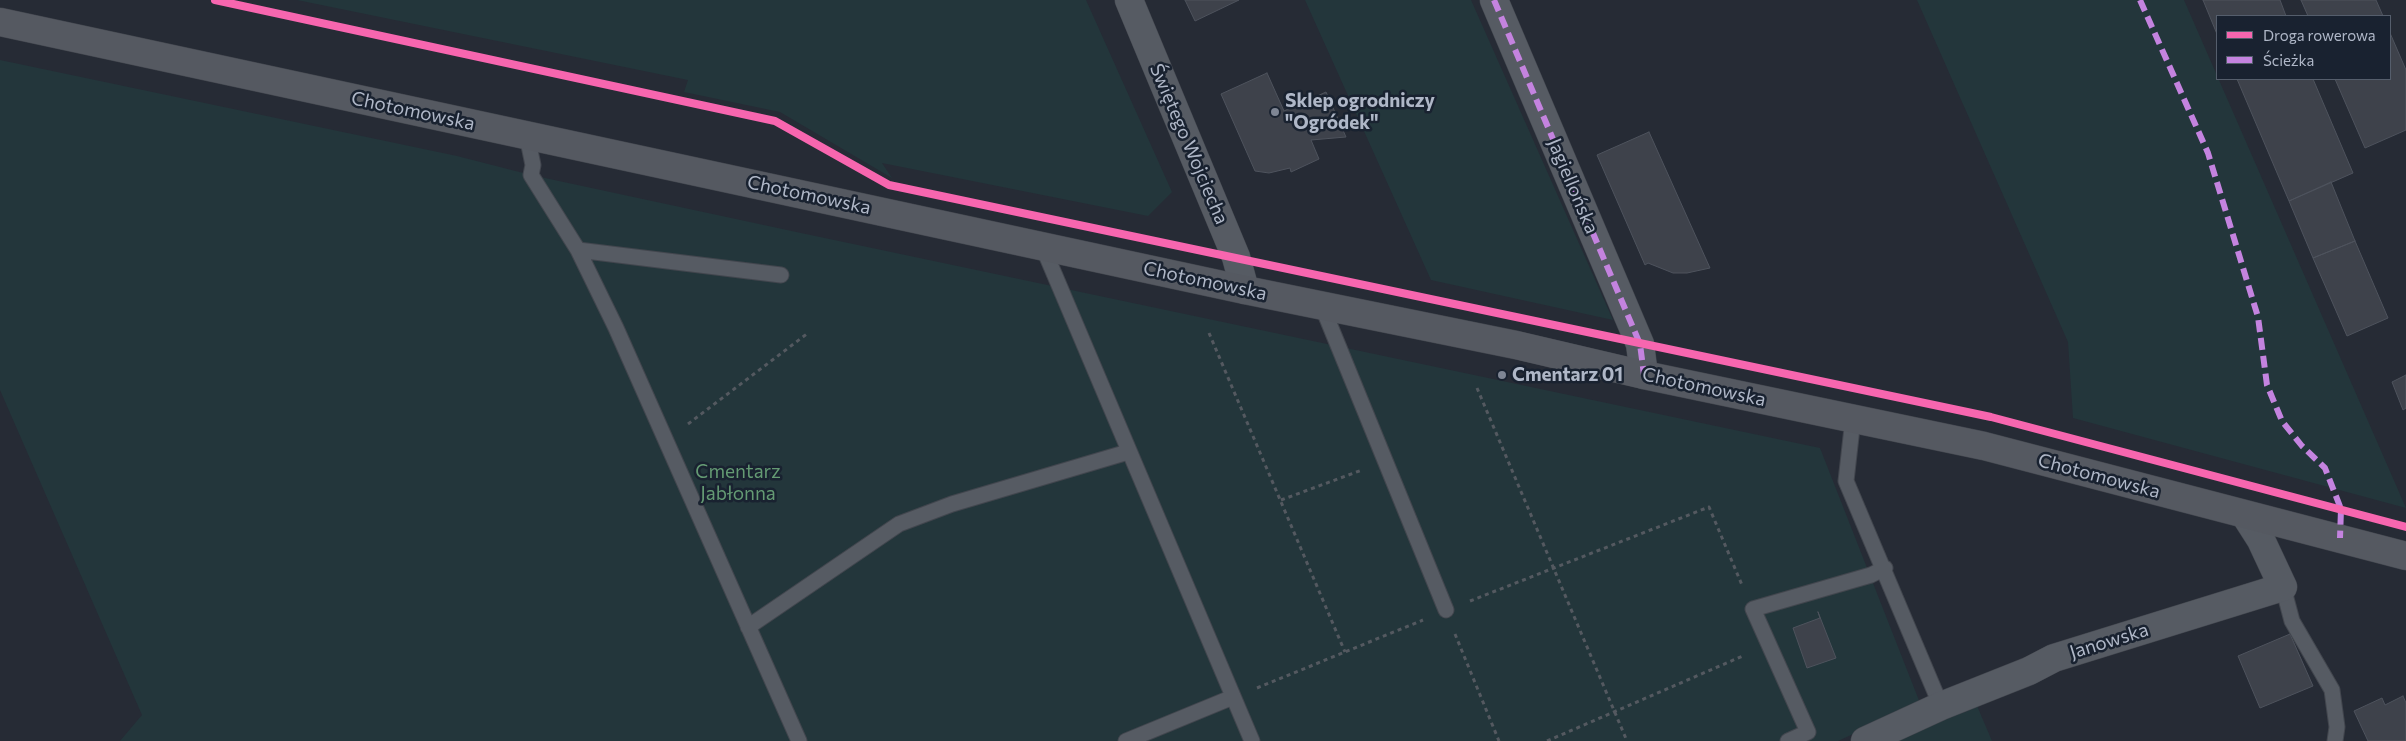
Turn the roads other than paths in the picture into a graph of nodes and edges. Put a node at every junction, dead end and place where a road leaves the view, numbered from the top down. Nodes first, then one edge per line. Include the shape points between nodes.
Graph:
1 (1129, 0) edge
2 (1494, 0) edge
3 (0, 22) edge
4 (527, 136) junction
5 (1042, 245) junction
6 (578, 250) junction
7 (781, 275) dead end
8 (1245, 290) junction
9 (1322, 306) junction
10 (1644, 375) junction
11 (1853, 419) junction
12 (1128, 452) junction
13 (2245, 515) junction
14 (2406, 556) edge
15 (1885, 568) junction
16 (2283, 587) junction
17 (1446, 610) road end
18 (748, 628) junction
19 (1234, 697) junction
20 (1941, 706) junction
21 (799, 741) edge
22 (1126, 741) edge
23 (1252, 741) edge
24 (1788, 741) edge
25 (1865, 741) edge
26 (2335, 741) edge

1 - 8 street, Świętego Wojciecha via 1236,257
2 - 10 street, Jagiellońska via 1640,344
3 - 4 street, Chotomowska
4 - 5 street, Chotomowska
4 - 6 lane via 531,175
5 - 8 street, Chotomowska
5 - 12 lane
6 - 7 lane
6 - 18 lane
8 - 9 street, Chotomowska
9 - 10 street, Chotomowska via 1516,345
9 - 17 lane
10 - 11 street, Chotomowska
11 - 13 street, Chotomowska via 1984,446
11 - 15 lane via 1846,480
12 - 18 lane via 952,504 899,524
12 - 19 lane
13 - 14 street, Chotomowska
13 - 16 street
15 - 20 lane
15 - 24 lane via 1871,575 1753,609 1808,732
16 - 20 street, Janowska via 2054,658
16 - 26 lane via 2292,621 2332,690 2337,727
18 - 21 lane
19 - 22 lane
19 - 23 lane
20 - 25 street, Janowska

